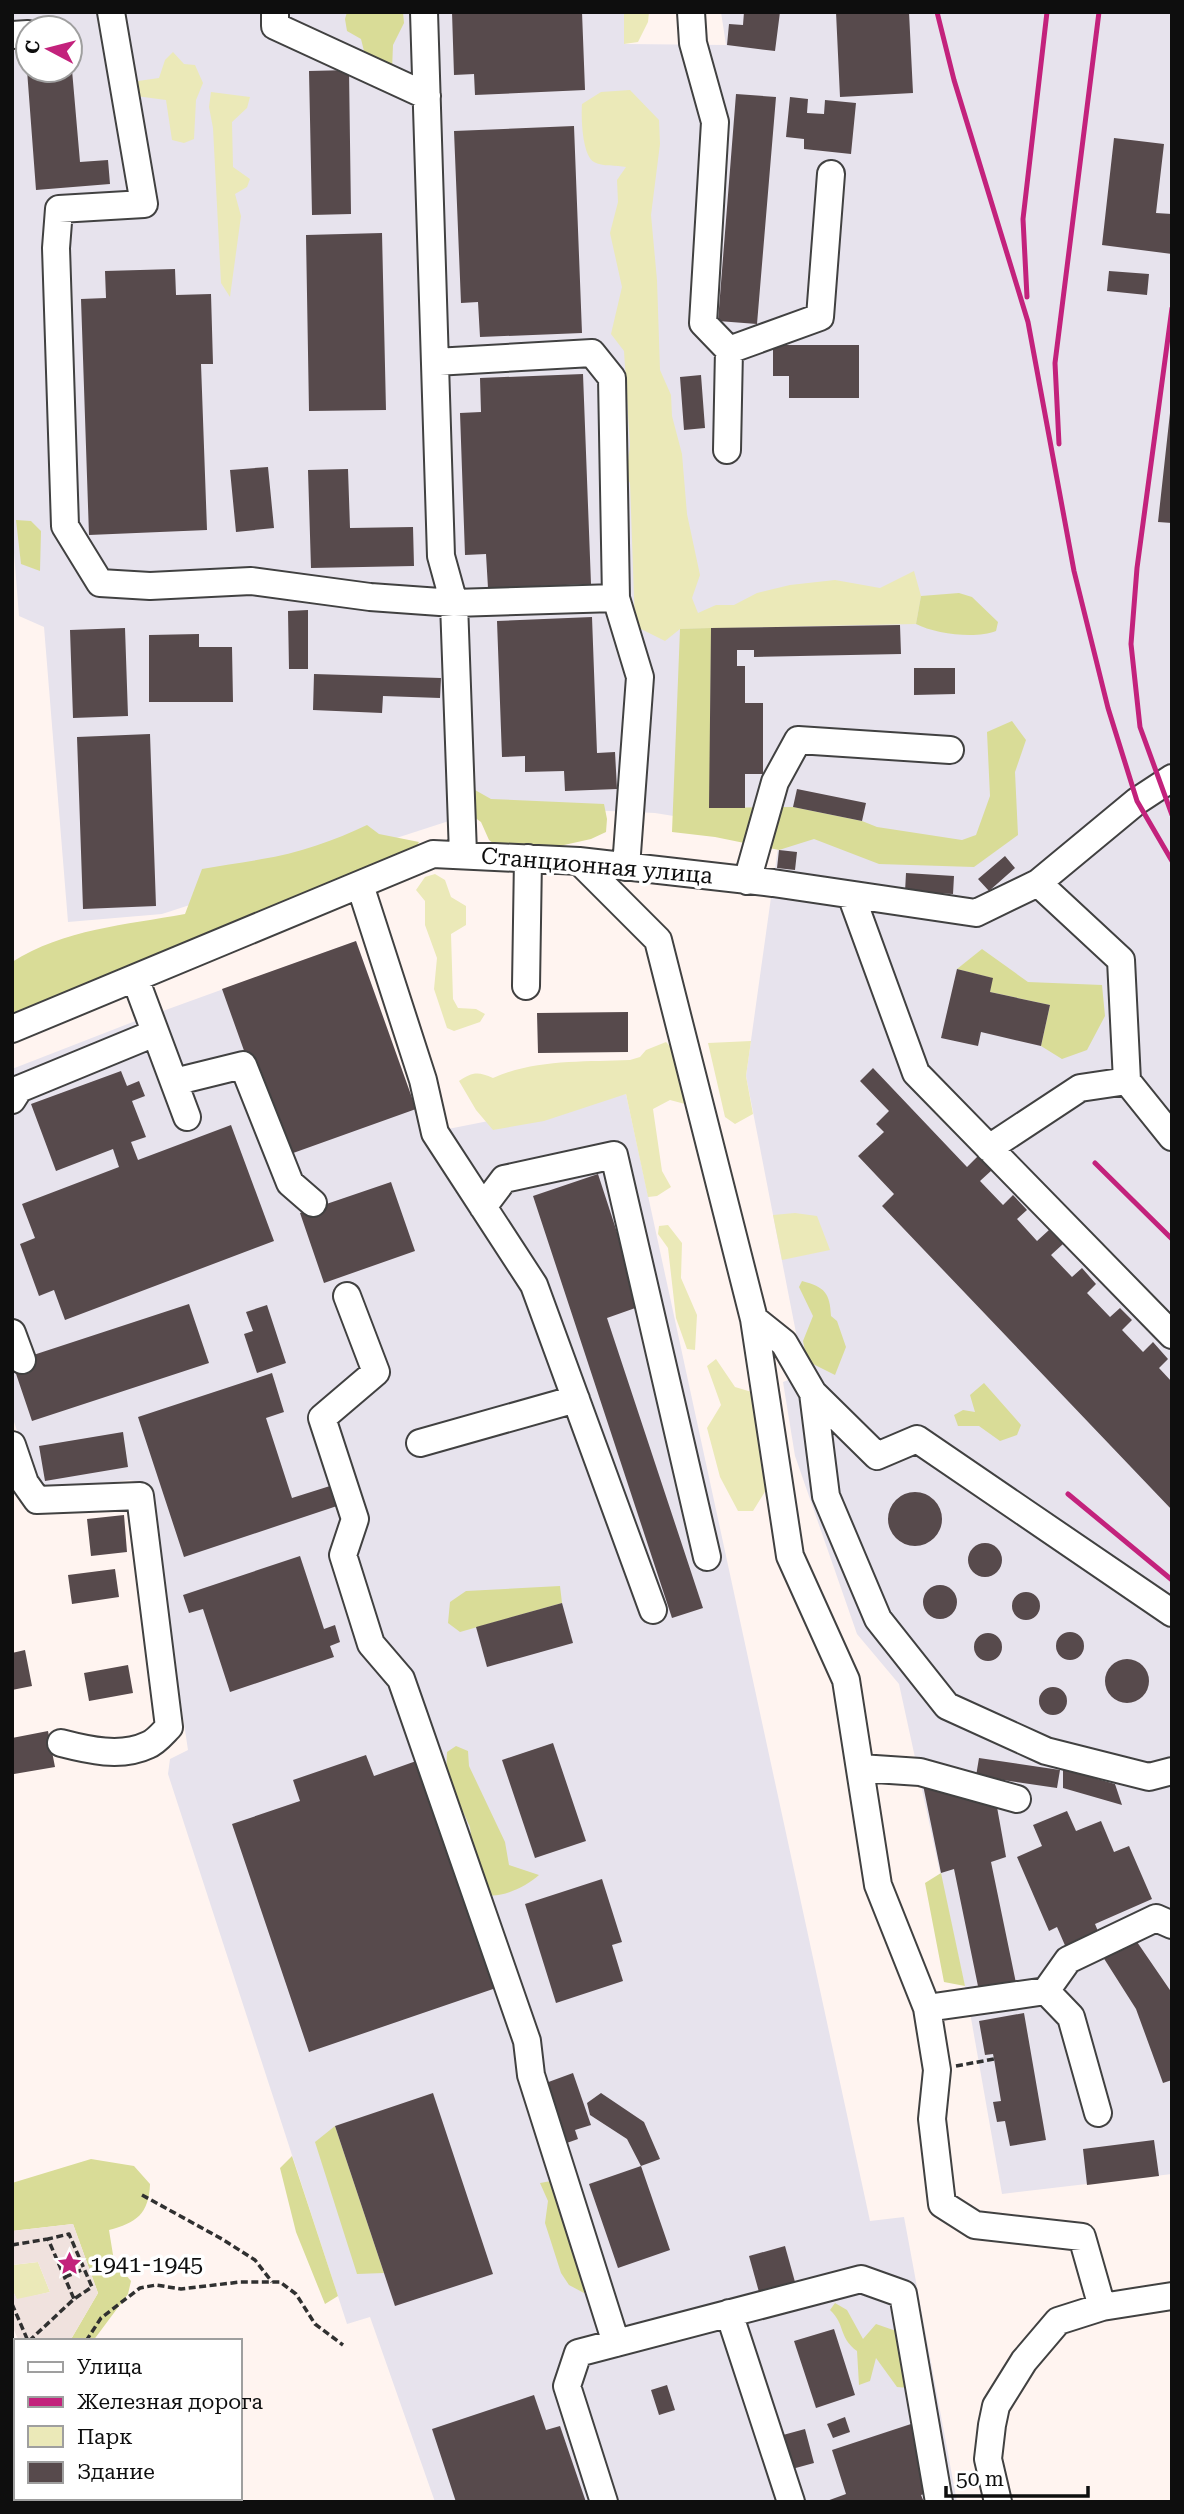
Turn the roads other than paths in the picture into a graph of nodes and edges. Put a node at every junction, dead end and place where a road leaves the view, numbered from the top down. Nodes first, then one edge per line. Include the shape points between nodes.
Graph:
1 (111, 12) edge
2 (275, 12) edge
3 (424, 12) edge
4 (691, 12) edge
5 (427, 96) junction
6 (831, 174) dead end
7 (729, 350) junction
8 (435, 362) junction
9 (727, 450) dead end
10 (617, 597) junction
11 (454, 603) junction
12 (950, 750) dead end
13 (1172, 778) edge
14 (463, 854) junction
15 (528, 858) junction
16 (579, 862) junction
17 (626, 867) junction
18 (747, 881) junction
19 (1038, 883) junction
20 (360, 884) junction
21 (851, 895) junction
22 (135, 978) junction
23 (526, 986) dead end
24 (12, 1029) edge
25 (155, 1033) junction
26 (174, 1082) junction
27 (1127, 1082) junction
28 (12, 1100) edge
29 (187, 1117) dead end
30 (1172, 1137) edge
31 (989, 1148) junction
32 (313, 1203) dead end
33 (483, 1207) junction
34 (347, 1296) dead end
35 (754, 1319) junction
36 (12, 1333) edge
37 (1172, 1335) edge
38 (22, 1360) dead end
39 (813, 1393) junction
40 (576, 1399) junction
41 (420, 1443) dead end
42 (12, 1445) edge
43 (707, 1556) dead end
44 (653, 1610) dead end
45 (1172, 1613) edge
46 (61, 1742) dead end
47 (860, 1768) junction
48 (1172, 1771) edge
49 (1017, 1799) dead end
50 (1172, 1925) edge
51 (1046, 1991) junction
52 (927, 2008) junction
53 (1098, 2113) dead end
54 (1172, 2296) edge
55 (1102, 2307) junction
56 (729, 2314) junction
57 (616, 2343) junction
58 (604, 2502) edge
59 (792, 2502) edge
60 (939, 2502) edge
61 (998, 2502) edge

1 - 11 street via 144,204 60,209 56,248 65,526 100,583 150,586 251,581
2 - 5 street via 275,26
3 - 5 street
4 - 7 street via 693,43 715,122 703,323
5 - 8 street
6 - 7 street via 820,317
7 - 9 street
8 - 10 street via 592,353 612,378
8 - 11 street via 442,556
10 - 11 street
10 - 17 street via 640,677
11 - 14 street
12 - 18 street via 798,740 775,782
13 - 19 street, Станционная улица
14 - 15 street, Станционная улица
14 - 20 street, Станционная улица via 433,854
15 - 16 street, Станционная улица
15 - 23 street
16 - 17 street, Станционная улица
16 - 35 street via 658,940
17 - 18 street, Станционная улица
18 - 21 street, Станционная улица
19 - 21 street, Станционная улица via 976,913
19 - 27 street via 1121,960
20 - 22 street, Станционная улица
20 - 33 street via 423,1080 435,1133
21 - 31 street via 916,1073
22 - 24 street, Станционная улица
22 - 25 street
25 - 26 street
25 - 28 street via 19,1089
26 - 29 street
26 - 32 street via 243,1065 290,1183
27 - 30 street
27 - 31 street via 1080,1088
31 - 37 street
33 - 40 street via 534,1285
33 - 43 street via 504,1179 614,1155
34 - 57 street via 376,1372 322,1418 355,1519 343,1555 371,1644 401,1679 527,2041 531,2075
35 - 39 street via 785,1343
35 - 47 street via 790,1556 846,1680
36 - 38 street
39 - 45 street via 877,1456 917,1439
39 - 48 street via 827,1496 872,1606 947,1706 1046,1751 1149,1777
40 - 41 street
40 - 44 street
42 - 46 street via 25,1483 37,1500 140,1496 170,1727 149,1745 117,1752
47 - 49 street via 920,1772
47 - 52 street via 878,1885
50 - 51 street via 1156,1918 1068,1960
51 - 52 street
51 - 53 street via 1071,2017
52 - 55 street via 937,2070 932,2119 942,2204 975,2225 1083,2237
54 - 55 street
55 - 61 street via 1058,2321 1024,2361 996,2406 988,2459
56 - 57 street
56 - 59 street
56 - 60 street via 861,2279 903,2294
57 - 58 street via 578,2353 567,2386

